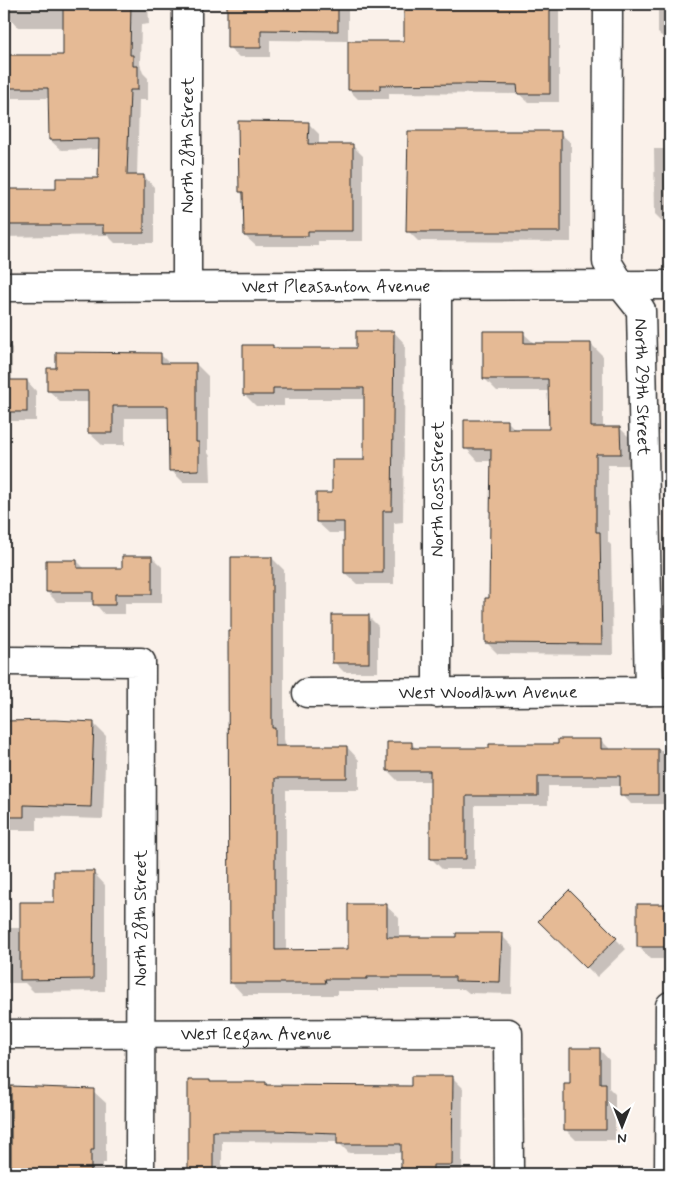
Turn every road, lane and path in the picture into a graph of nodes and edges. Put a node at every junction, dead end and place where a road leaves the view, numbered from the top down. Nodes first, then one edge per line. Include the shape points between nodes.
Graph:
1 (187, 4) edge
2 (608, 4) edge
3 (621, 285) junction
4 (670, 285) edge
5 (187, 286) junction
6 (437, 286) junction
7 (4, 287) edge
8 (4, 661) edge
9 (660, 691) edge
10 (437, 692) junction
11 (307, 693) dead end
12 (670, 1006) edge
13 (140, 1033) junction
14 (4, 1034) edge
15 (140, 1174) edge
16 (510, 1174) edge
17 (669, 1174) edge

1 - 5 street, North 28th Street
2 - 3 street, North 29th Street via 607,262
3 - 4 street, West Pleasanton Avenue
3 - 6 street, West Pleasanton Avenue
3 - 9 street, North 29th Street via 641,310
5 - 6 street, West Pleasanton Avenue
5 - 7 street, West Pleasanton Avenue
6 - 10 street, North Ross Street
8 - 13 street, North 28th Street via 141,662
9 - 10 street, West Woodlawn Avenue
10 - 11 street, West Woodlawn Avenue
12 - 17 street
13 - 14 street, West Regan Avenue
13 - 15 street, North 28th Street
13 - 16 street, West Regan Avenue via 508,1032

